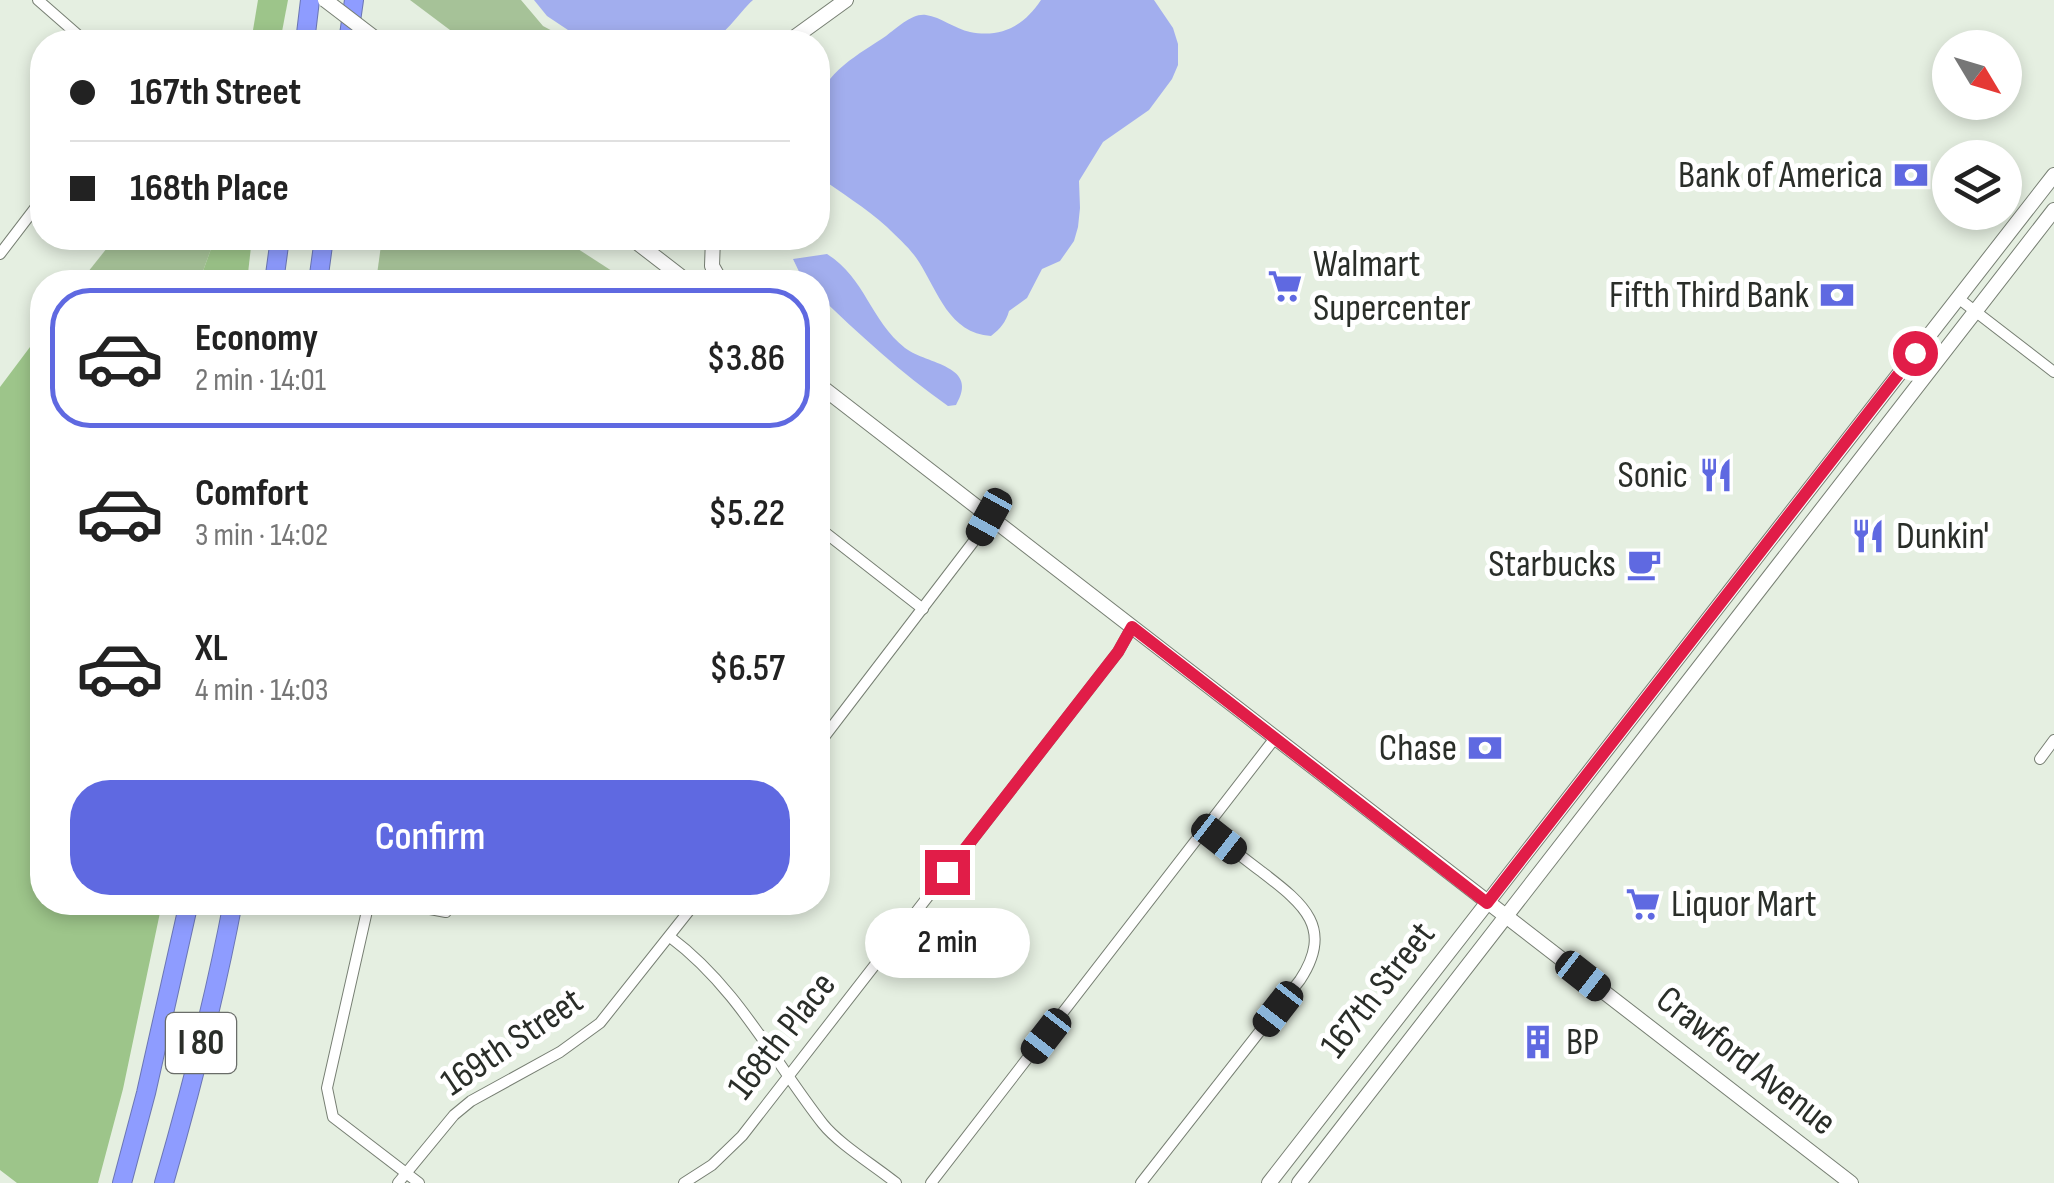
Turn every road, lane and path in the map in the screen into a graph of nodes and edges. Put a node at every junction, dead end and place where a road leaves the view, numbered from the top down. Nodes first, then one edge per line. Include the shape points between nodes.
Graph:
1 (38, 0) edge
2 (310, 0) edge
3 (325, 0) edge
4 (354, 0) edge
5 (846, 0) edge
6 (72, 30) edge
7 (306, 30) edge
8 (350, 30) edge
9 (364, 30) edge
10 (805, 30) edge
11 (2054, 175) edge
12 (2054, 210) edge
13 (30, 215) edge
14 (647, 250) edge
15 (0, 254) edge
16 (672, 270) edge
17 (1958, 298) junction
18 (1976, 312) junction
19 (2054, 372) edge
20 (830, 393) edge
21 (989, 517) junction
22 (830, 536) edge
23 (923, 609) junction
24 (1132, 627) junction
25 (830, 729) edge
26 (1275, 738) junction
27 (2054, 740) edge
28 (2040, 759) dead end
29 (1206, 829) junction
30 (1487, 903) junction
31 (186, 915) edge
32 (231, 915) edge
33 (366, 915) edge
34 (686, 915) edge
35 (1506, 917) junction
36 (670, 937) junction
37 (789, 1076) junction
38 (406, 1173) junction
39 (122, 1183) edge
40 (164, 1183) edge
41 (398, 1183) edge
42 (419, 1183) edge
43 (684, 1183) edge
44 (896, 1183) edge
45 (931, 1183) edge
46 (1141, 1183) edge
47 (1269, 1183) edge
48 (1300, 1183) edge
49 (1851, 1183) edge

1 - 6 street
2 - 7 highway
3 - 9 main road, bridge
4 - 8 highway
5 - 10 main road
11 - 17 main road, 167th Street
12 - 18 main road, 167th Street
13 - 15 street
14 - 16 main road
17 - 18 street
17 - 30 main road, 167th Street
18 - 19 street
18 - 35 main road, 167th Street
20 - 21 main road, Crawford Avenue
21 - 23 street
21 - 24 main road, Crawford Avenue
22 - 23 street
23 - 25 street
24 - 26 main road, Crawford Avenue
24 - 37 street, 168th Place
26 - 29 street
26 - 30 main road, Crawford Avenue
27 - 28 street
29 - 45 street
29 - 46 street via 1294,897 1308,914 1315,944 1307,970
30 - 35 main road, Crawford Avenue
30 - 47 main road, 167th Street
31 - 39 highway, I 80
32 - 40 highway, I 80
33 - 38 street via 327,1088 333,1117
34 - 36 street, 169th Street
35 - 48 main road, 167th Street
35 - 49 main road, Crawford Avenue
36 - 37 street via 724,986
36 - 38 street, 169th Street via 600,1023 471,1101
37 - 43 street, 168th Place via 736,1144
37 - 44 street via 826,1128
38 - 41 street, 169th Street
38 - 42 street

